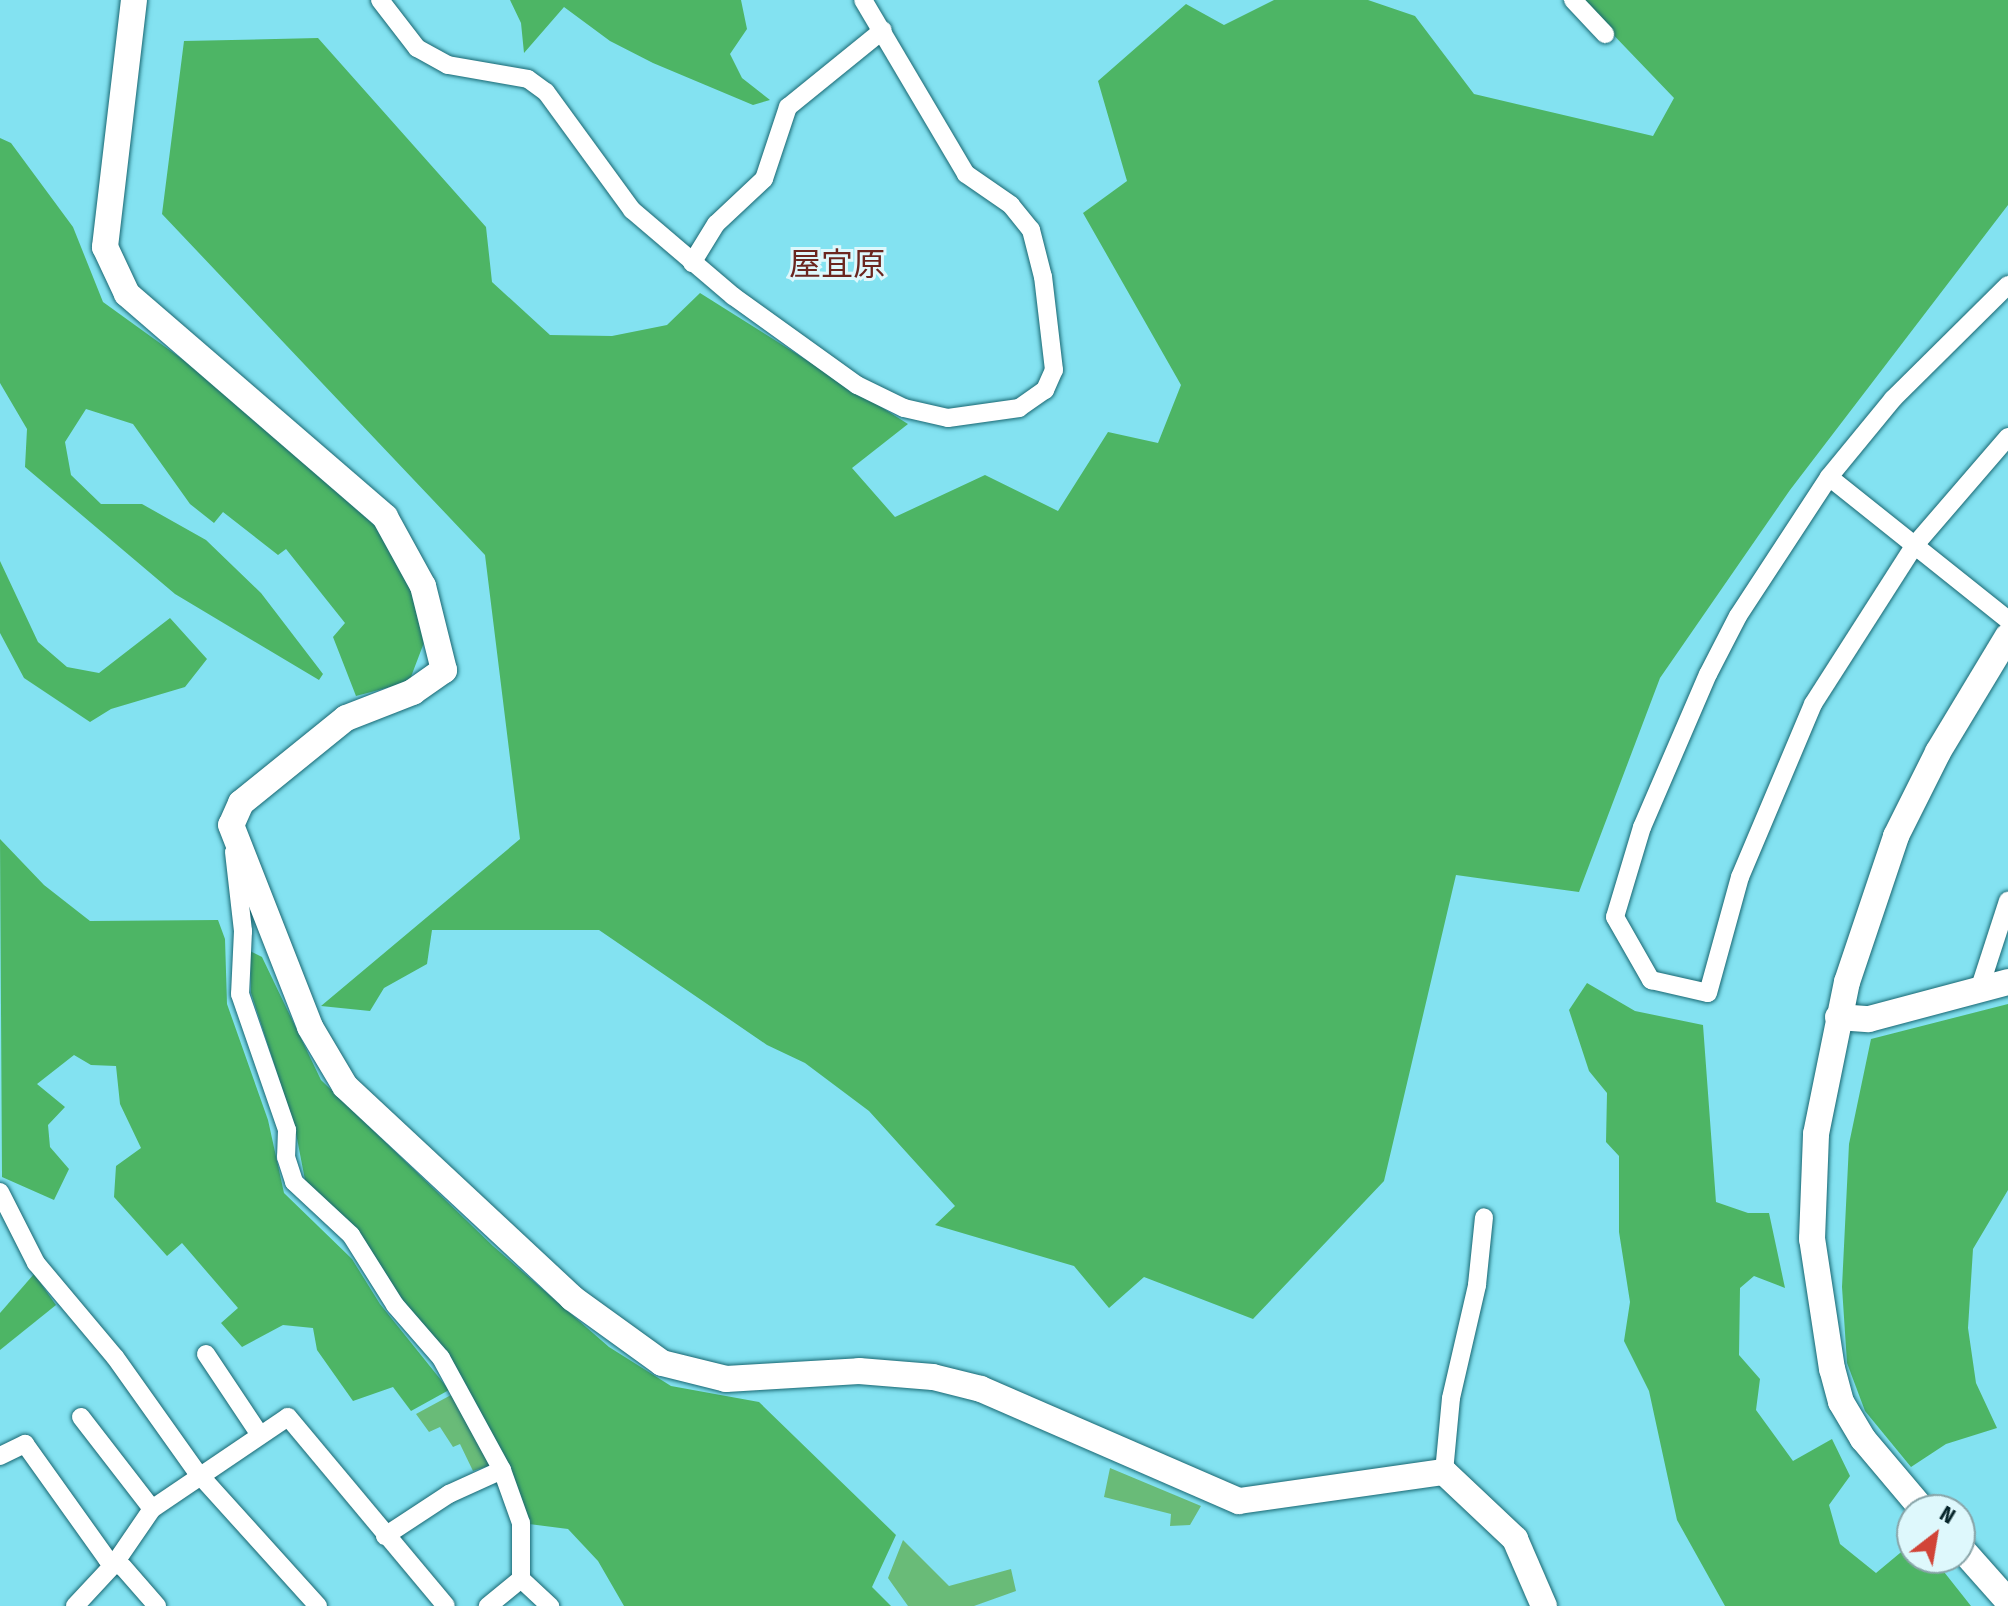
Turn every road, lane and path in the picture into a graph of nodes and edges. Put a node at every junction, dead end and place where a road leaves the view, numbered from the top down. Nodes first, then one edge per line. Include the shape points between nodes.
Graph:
1 (134, 0) edge
2 (380, 0) edge
3 (863, 0) edge
4 (1573, 0) edge
5 (883, 30) junction
6 (1605, 34) dead end
7 (692, 263) junction
8 (2008, 285) edge
9 (2008, 437) edge
10 (1829, 477) junction
11 (1914, 546) junction
12 (2008, 620) edge
13 (2008, 636) edge
14 (231, 825) junction
15 (2008, 901) edge
16 (2008, 982) edge
17 (1979, 990) junction
18 (1838, 1017) junction
19 (0, 1192) edge
20 (1484, 1217) dead end
21 (206, 1354) dead end
22 (81, 1417) dead end
23 (260, 1435) junction
24 (0, 1456) edge
25 (502, 1470) junction
26 (1444, 1472) junction
27 (202, 1478) junction
28 (1909, 1494) edge
29 (152, 1509) junction
30 (385, 1536) junction
31 (115, 1563) junction
32 (1976, 1565) edge
33 (521, 1579) junction
34 (2008, 1601) edge
35 (75, 1606) edge
36 (157, 1606) edge
37 (318, 1606) edge
38 (446, 1606) edge
39 (488, 1606) edge
40 (550, 1606) edge
41 (1544, 1606) edge

1 - 14 street via 105,247 127,294 385,517 423,586 444,670 413,692 346,718 241,803
2 - 7 street via 417,48 448,65 528,79 546,92 632,210
3 - 5 street
4 - 6 street
5 - 7 street via 788,107 764,179 716,224
5 - 7 street via 966,174 1011,205 1031,230 1043,277 1054,370 1045,390 1019,408 969,419 904,408 857,385
8 - 10 street via 1893,399
9 - 11 street
10 - 11 street
10 - 11 street via 1738,616 1672,751 1642,827 1615,917 1651,980 1708,993 1740,877 1785,762 1844,649
11 - 12 street
13 - 18 street via 1938,752 1896,836
14 - 25 street via 243,931 240,994 287,1130 286,1157 294,1182 351,1235 395,1305 441,1358
14 - 26 street via 310,1027 345,1086 572,1298 662,1363 726,1379 859,1371 933,1377 981,1389 1239,1501
15 - 17 street
16 - 17 street
17 - 18 street via 1869,1019
18 - 28 street via 1816,1134 1812,1239 1820,1309 1841,1402 1863,1439
19 - 27 street via 36,1263 115,1357
20 - 26 street via 1477,1285 1451,1398
21 - 23 street
22 - 29 street
23 - 27 street
23 - 30 street via 288,1417
24 - 31 street via 25,1444
25 - 30 street via 449,1494
25 - 33 street via 521,1523
26 - 41 street via 1515,1539
27 - 29 street
27 - 37 street
29 - 31 street
30 - 38 street
31 - 35 street
31 - 36 street
32 - 34 street
33 - 39 street
33 - 40 street

